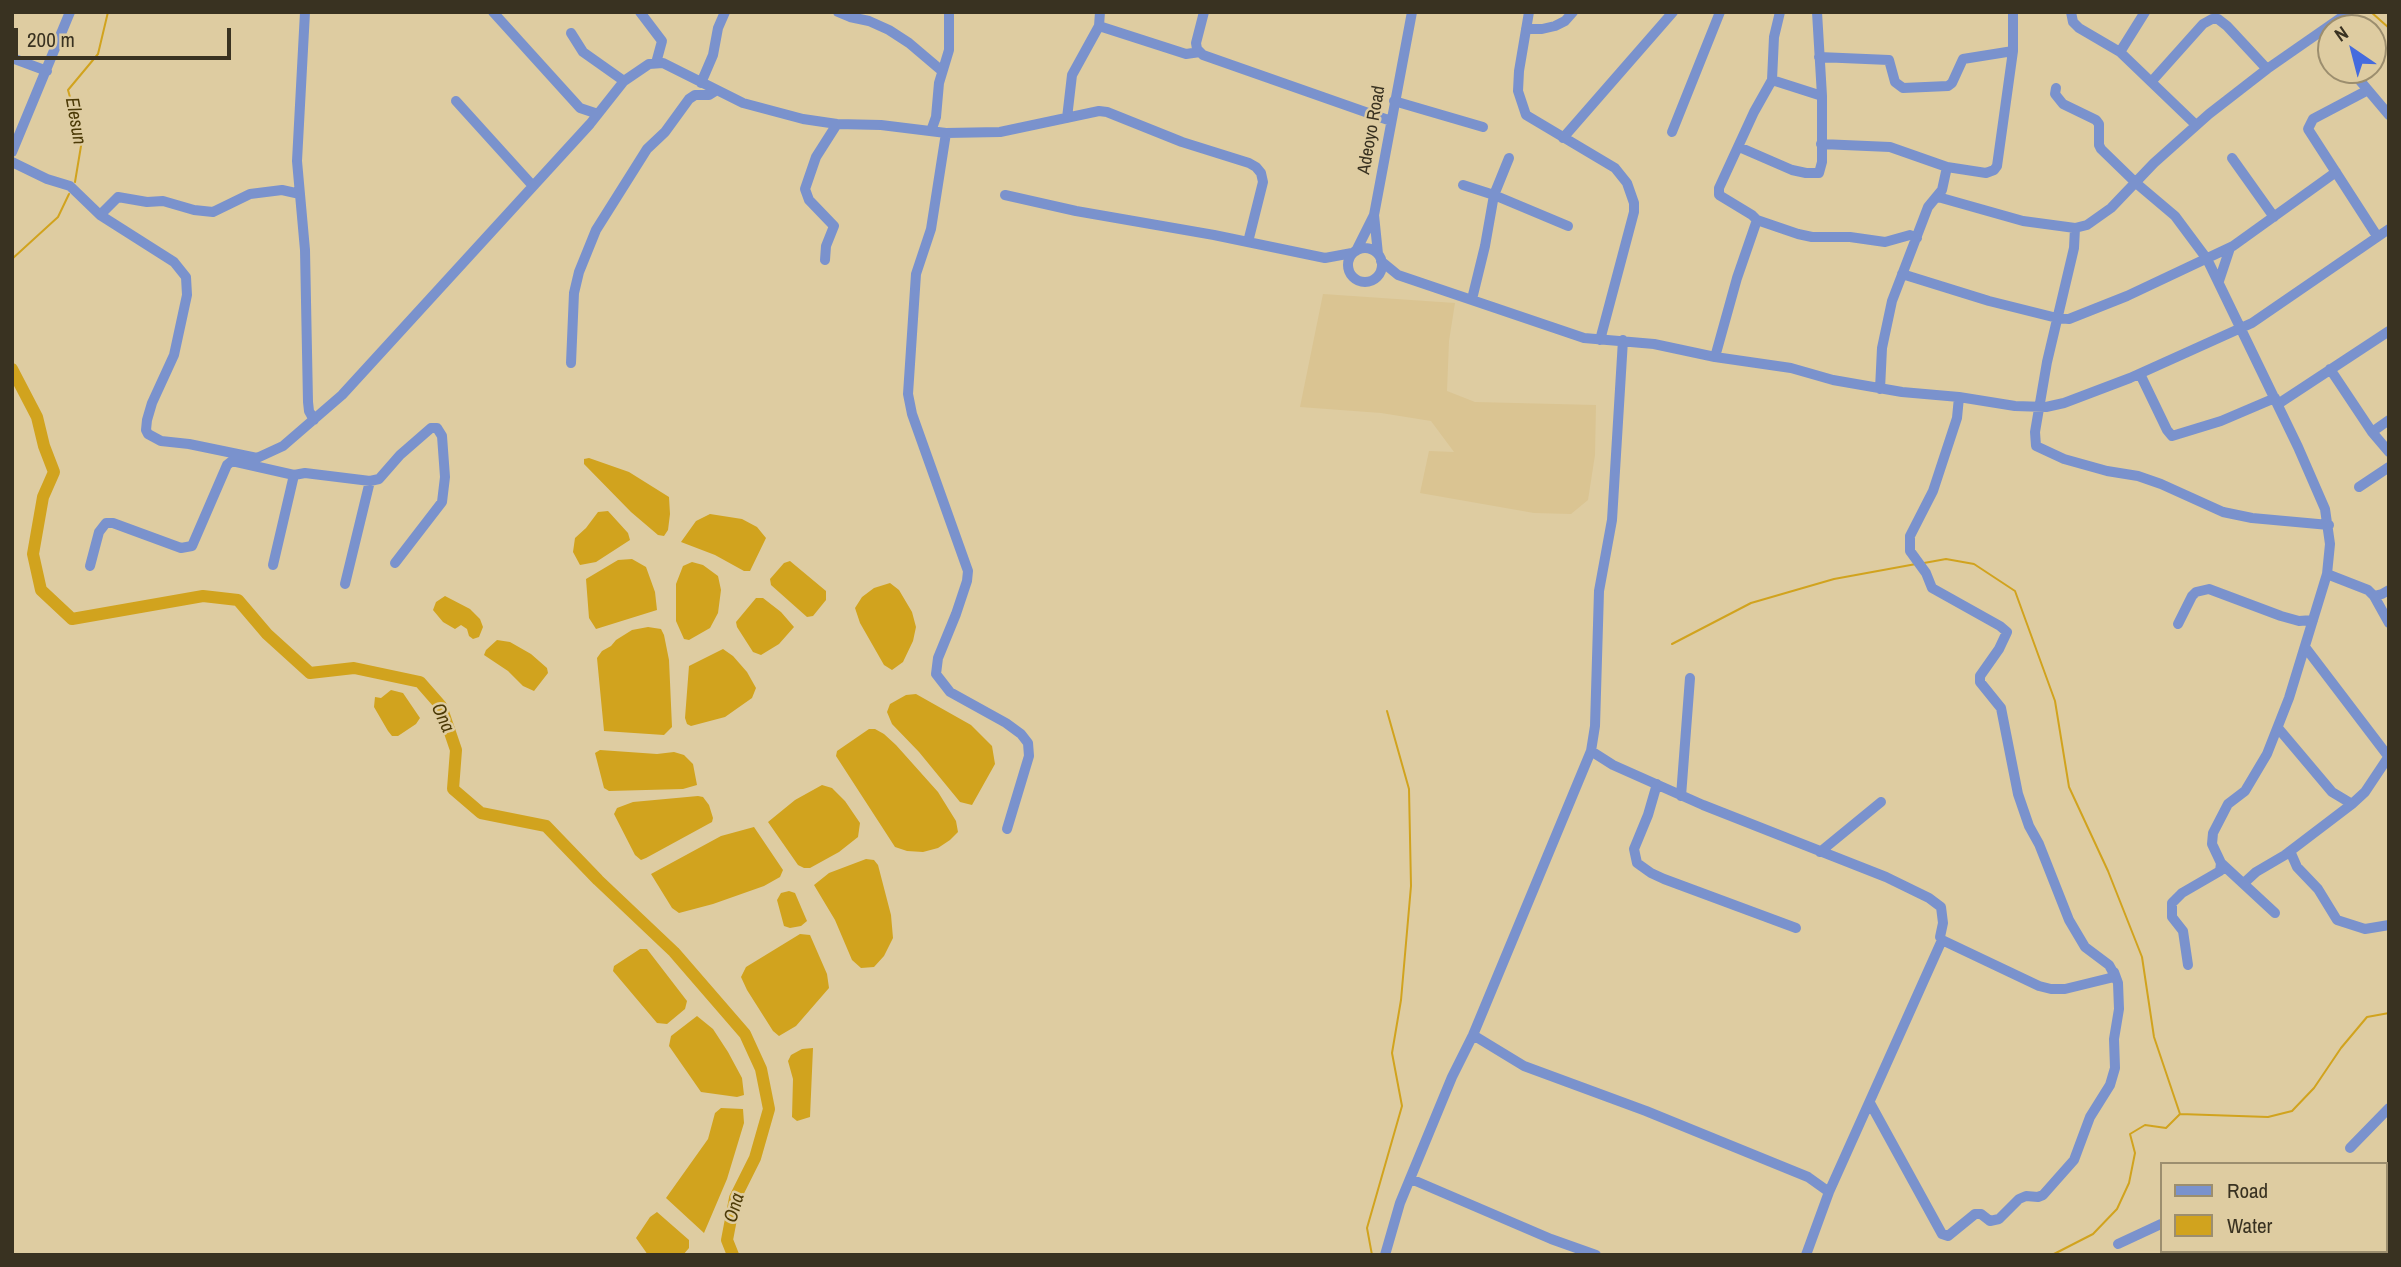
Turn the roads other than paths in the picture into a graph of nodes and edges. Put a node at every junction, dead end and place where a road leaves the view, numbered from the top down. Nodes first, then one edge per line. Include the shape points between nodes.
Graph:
1 (70, 12) edge
2 (305, 12) edge
3 (493, 12) edge
4 (640, 12) edge
5 (725, 12) edge
6 (838, 12) edge
7 (949, 12) edge
8 (1100, 12) edge
9 (1204, 12) edge
10 (1412, 12) edge
11 (1528, 12) edge
12 (1573, 12) edge
13 (1673, 12) edge
14 (1720, 12) edge
15 (1817, 12) edge
16 (2013, 12) edge
17 (2071, 12) edge
18 (2145, 12) edge
19 (1778, 13) edge
20 (2215, 16) edge
21 (1099, 26) junction
22 (1526, 29) junction
23 (571, 33) dead end
24 (2317, 37) edge
25 (2013, 51) junction
26 (1200, 52) junction
27 (2120, 52) junction
28 (1819, 57) junction
29 (12, 58) edge
30 (656, 63) junction
31 (2267, 69) junction
32 (47, 71) junction
33 (942, 71) junction
34 (1772, 80) junction
35 (625, 81) junction
36 (2152, 81) junction
37 (701, 83) junction
38 (2363, 84) edge
39 (2056, 88) dead end
40 (717, 90) junction
41 (2368, 90) junction
42 (1822, 96) junction
43 (456, 101) dead end
44 (1394, 101) junction
45 (598, 114) junction
46 (2389, 115) edge
47 (1067, 118) junction
48 (1391, 121) junction
49 (837, 124) junction
50 (2196, 125) junction
51 (1483, 127) dead end
52 (931, 131) junction
53 (1672, 132) dead end
54 (946, 134) junction
55 (1563, 138) junction
56 (1821, 144) junction
57 (1739, 147) junction
58 (12, 152) edge
59 (1509, 158) dead end
60 (2232, 158) dead end
61 (12, 162) edge
62 (1947, 167) junction
63 (2336, 172) junction
64 (2136, 183) junction
65 (1462, 185) dead end
66 (533, 186) junction
67 (300, 194) junction
68 (1005, 195) dead end
69 (1494, 195) junction
70 (1938, 197) junction
71 (100, 215) junction
72 (1374, 215) junction
73 (2274, 216) junction
74 (1756, 220) junction
75 (1568, 226) dead end
76 (2075, 228) junction
77 (2389, 229) edge
78 (2377, 236) junction
79 (1917, 238) junction
80 (1248, 242) junction
81 (2230, 248) junction
82 (1354, 252) junction
83 (1325, 258) junction
84 (1380, 258) junction
85 (2207, 259) junction
86 (825, 260) dead end
87 (1350, 274) junction
88 (1902, 274) junction
89 (1398, 275) junction
90 (1377, 278) junction
91 (2219, 281) junction
92 (1472, 299) junction
93 (2057, 318) junction
94 (2241, 328) junction
95 (2389, 331) edge
96 (1600, 340) junction
97 (1623, 341) junction
98 (1715, 356) junction
99 (571, 363) dead end
100 (2330, 369) junction
101 (2140, 374) junction
102 (1880, 389) junction
103 (1959, 397) junction
104 (2276, 401) junction
105 (2039, 407) junction
106 (314, 420) junction
107 (2389, 420) edge
108 (2372, 432) junction
109 (2389, 453) edge
110 (264, 454) junction
111 (2389, 467) edge
112 (264, 470) junction
113 (294, 475) junction
114 (370, 481) junction
115 (2359, 487) dead end
116 (2329, 525) junction
117 (395, 563) dead end
118 (273, 565) dead end
119 (90, 566) dead end
120 (2328, 574) junction
121 (345, 584) dead end
122 (2389, 590) edge
123 (2374, 596) junction
124 (2314, 621) junction
125 (2389, 623) edge
126 (2178, 624) dead end
127 (2305, 648) junction
128 (1690, 678) dead end
129 (2278, 728) junction
130 (1591, 751) junction
131 (2389, 756) edge
132 (1657, 784) junction
133 (1681, 796) junction
134 (1881, 802) dead end
135 (2352, 804) junction
136 (1007, 829) dead end
137 (2290, 851) junction
138 (1819, 852) junction
139 (2221, 863) junction
140 (2244, 883) junction
141 (2275, 913) dead end
142 (2389, 925) edge
143 (1796, 928) dead end
144 (1942, 940) junction
145 (2188, 965) dead end
146 (2114, 972) junction
147 (1473, 1034) junction
148 (1870, 1103) junction
149 (2389, 1108) edge
150 (2350, 1148) dead end
151 (1411, 1179) junction
152 (1829, 1192) junction
153 (2160, 1224) edge
154 (2118, 1244) dead end
155 (1385, 1255) edge
156 (1596, 1255) edge
157 (1806, 1255) edge

1 - 32 street
2 - 67 street via 298,136
3 - 45 street via 580,108
4 - 30 street via 662,41
5 - 37 street
6 - 33 street via 889,30
7 - 33 street via 949,50
8 - 21 street
9 - 26 street via 1196,43
10 - 44 street, Adeoyo Road
11 - 22 street
12 - 22 street via 1555,26
13 - 55 street
14 - 53 street
15 - 28 street
16 - 25 street
17 - 27 street via 2079,28
18 - 27 street
19 - 34 street
20 - 31 street
20 - 36 street
21 - 26 street via 1186,54
21 - 47 street via 1072,75
22 - 55 street via 1520,101 1526,115
23 - 35 street via 583,52
24 - 31 street
25 - 28 street via 1963,59 1948,86 1903,88 1895,82 1889,60
25 - 62 street via 1997,166 1986,173
26 - 48 street
27 - 36 street
28 - 42 street
29 - 32 street
30 - 35 street
30 - 37 street
31 - 50 street
32 - 58 street
33 - 52 street
34 - 42 street
34 - 57 street
35 - 45 street
36 - 50 street
37 - 40 street
38 - 41 street
39 - 64 street via 2063,104 2096,120 2101,149
40 - 49 street via 763,109
40 - 99 street via 688,99 666,132 647,149 596,230 574,293
41 - 46 street
41 - 63 street via 2309,124 2309,133
42 - 56 street
43 - 66 street
44 - 48 street, Adeoyo Road
44 - 51 street
45 - 66 street
47 - 54 street via 1000,132
47 - 80 street via 1107,112 1256,167 1263,182
48 - 72 street, Adeoyo Road
49 - 52 street
49 - 86 street via 816,157 805,188 809,200 834,226
50 - 64 street
52 - 54 street
54 - 136 street via 931,229 916,274 908,394 968,571 957,614 937,658 936,674 950,692 1006,723 1028,743 1029,756
55 - 96 street via 1615,167 1627,183 1633,203
56 - 57 street via 1821,168 1812,174
56 - 62 street via 1890,147
57 - 74 street via 1718,192
59 - 69 street
60 - 73 street
61 - 71 street via 74,190
62 - 70 street
63 - 73 street
63 - 78 street
64 - 76 street via 2097,219
64 - 85 street via 2175,216
65 - 69 street
66 - 106 street
67 - 71 street via 282,190 250,194 213,212 118,197
67 - 106 street via 308,402
68 - 80 street
69 - 75 street
69 - 92 street
70 - 76 street via 2023,220
70 - 79 street via 1928,207
71 - 110 street via 155,248 186,277 187,295 174,355 152,403 148,434 162,441 257,458
72 - 82 street, Adeoyo Road
72 - 84 street
73 - 81 street
74 - 79 street via 1812,237 1885,242 1910,235
74 - 98 street
76 - 93 street
77 - 78 street
78 - 94 street
79 - 88 street
80 - 83 street
81 - 85 street
81 - 91 street
82 - 83 street
82 - 84 street via 1365,248
82 - 87 street via 1348,261
83 - 87 street
84 - 89 street
84 - 90 street
85 - 91 street
85 - 93 street via 2069,319
87 - 90 street via 1360,282
88 - 93 street
88 - 102 street via 1886,323
89 - 90 street
89 - 92 street
91 - 94 street
92 - 96 street via 1573,336
93 - 105 street
94 - 101 street
94 - 104 street
95 - 100 street
96 - 97 street
97 - 98 street
97 - 130 street via 1612,520 1599,591
98 - 102 street
100 - 104 street
100 - 108 street
101 - 104 street via 2172,436
101 - 105 street via 2064,403
102 - 103 street
103 - 105 street
103 - 146 street via 1957,418 1933,491 1910,536 1910,551 1932,588 2007,632 1980,682 2001,708 2018,794 2069,920 2085,947
104 - 116 street via 2321,497
105 - 116 street via 2034,441 2040,449 2064,459 2138,476 2223,512
106 - 110 street via 283,446
107 - 108 street
108 - 109 street
110 - 112 street
111 - 115 street
112 - 113 street
112 - 119 street via 236,461 227,464 189,548 106,523
113 - 114 street
113 - 118 street
114 - 117 street via 379,479 431,428 440,429 445,477 442,502
114 - 121 street
116 - 120 street
120 - 123 street
120 - 124 street
122 - 123 street
123 - 125 street
124 - 126 street via 2288,618 2209,589 2192,596
124 - 127 street
127 - 129 street
127 - 131 street
128 - 133 street
129 - 135 street via 2332,792
129 - 139 street via 2251,782 2218,821 2212,844
130 - 132 street
130 - 147 street
131 - 135 street
132 - 133 street
132 - 143 street via 1634,849 1637,863 1657,876
133 - 138 street
134 - 138 street
135 - 137 street
137 - 140 street
137 - 142 street via 2337,920 2365,929
138 - 144 street via 1854,863 1934,901 1943,913
139 - 140 street
139 - 145 street via 2220,872 2172,902 2172,917 2183,931
140 - 141 street
144 - 146 street via 2051,989 2110,978
144 - 148 street
146 - 148 street via 2119,1009 2110,1085 2090,1116 2074,1160 2043,1195 2019,1199 1999,1219 1990,1221 1975,1214 1948,1236 1942,1234
147 - 151 street
147 - 152 street via 1524,1066 1808,1177
148 - 152 street
149 - 150 street
151 - 155 street via 1399,1203
151 - 156 street
152 - 157 street
153 - 154 street

